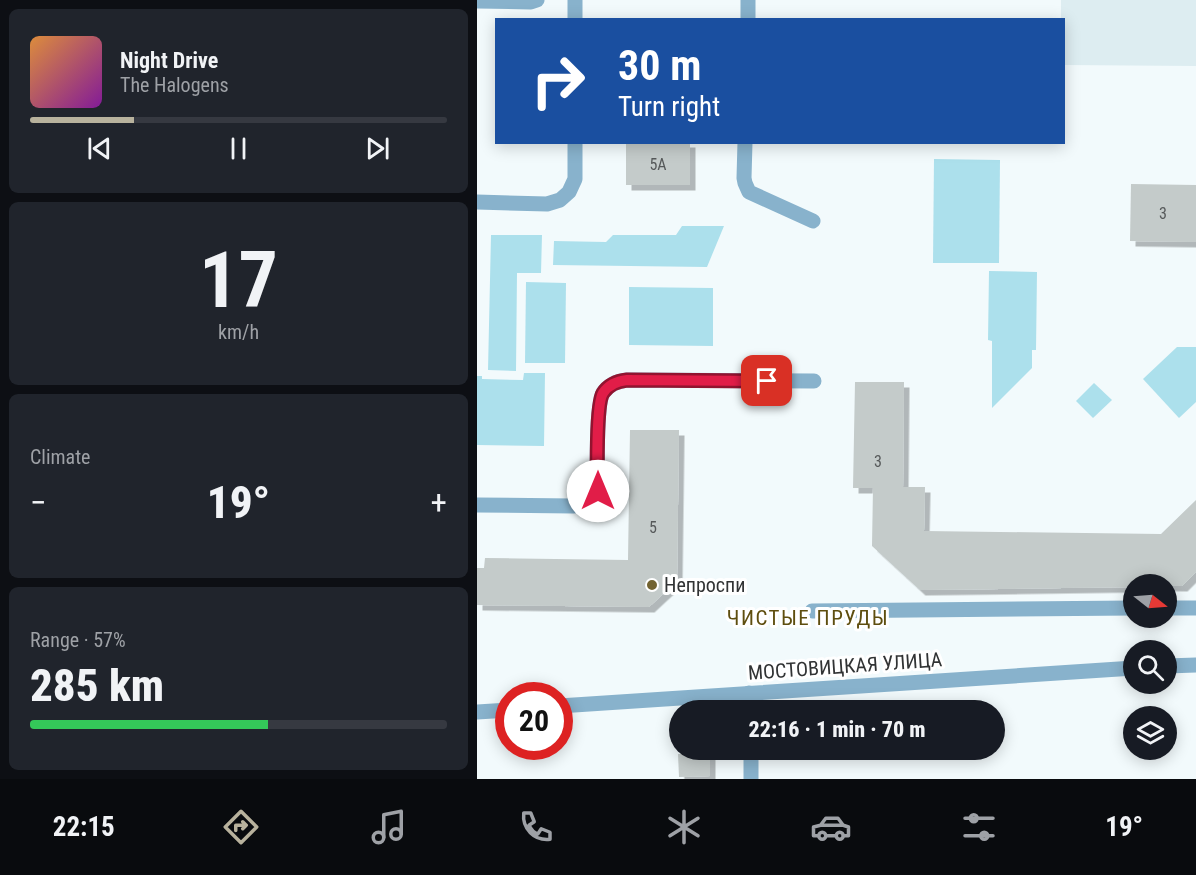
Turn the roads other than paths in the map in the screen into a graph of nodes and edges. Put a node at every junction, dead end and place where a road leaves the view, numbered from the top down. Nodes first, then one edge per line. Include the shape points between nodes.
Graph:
1 (537, 0) edge
2 (575, 0) edge
3 (748, 0) edge
4 (477, 1) edge
5 (575, 18) edge
6 (748, 18) edge
7 (575, 144) edge
8 (745, 144) edge
9 (477, 202) edge
10 (813, 221) dead end
11 (814, 381) dead end
12 (477, 505) edge
13 (1123, 608) edge
14 (1177, 608) edge
15 (1196, 608) edge
16 (812, 611) dead end
17 (1196, 664) edge
18 (1177, 665) edge
19 (1123, 669) edge
20 (749, 693) junction
21 (749, 700) edge
22 (573, 705) edge
23 (495, 711) edge
24 (477, 712) edge
25 (751, 760) edge
26 (751, 779) edge

1 - 4 street
2 - 5 street
3 - 6 street
7 - 9 street via 575,179 560,200 547,204
8 - 10 street via 744,178 749,192
11 - 12 street via 616,382 603,393 599,407 598,491 592,500 585,506
13 - 16 street
14 - 15 street
17 - 18 street
19 - 20 street, МОСТОВИЦКАЯ УЛИЦА
20 - 21 street
20 - 22 street, МОСТОВИЦКАЯ УЛИЦА
23 - 24 street
25 - 26 street

